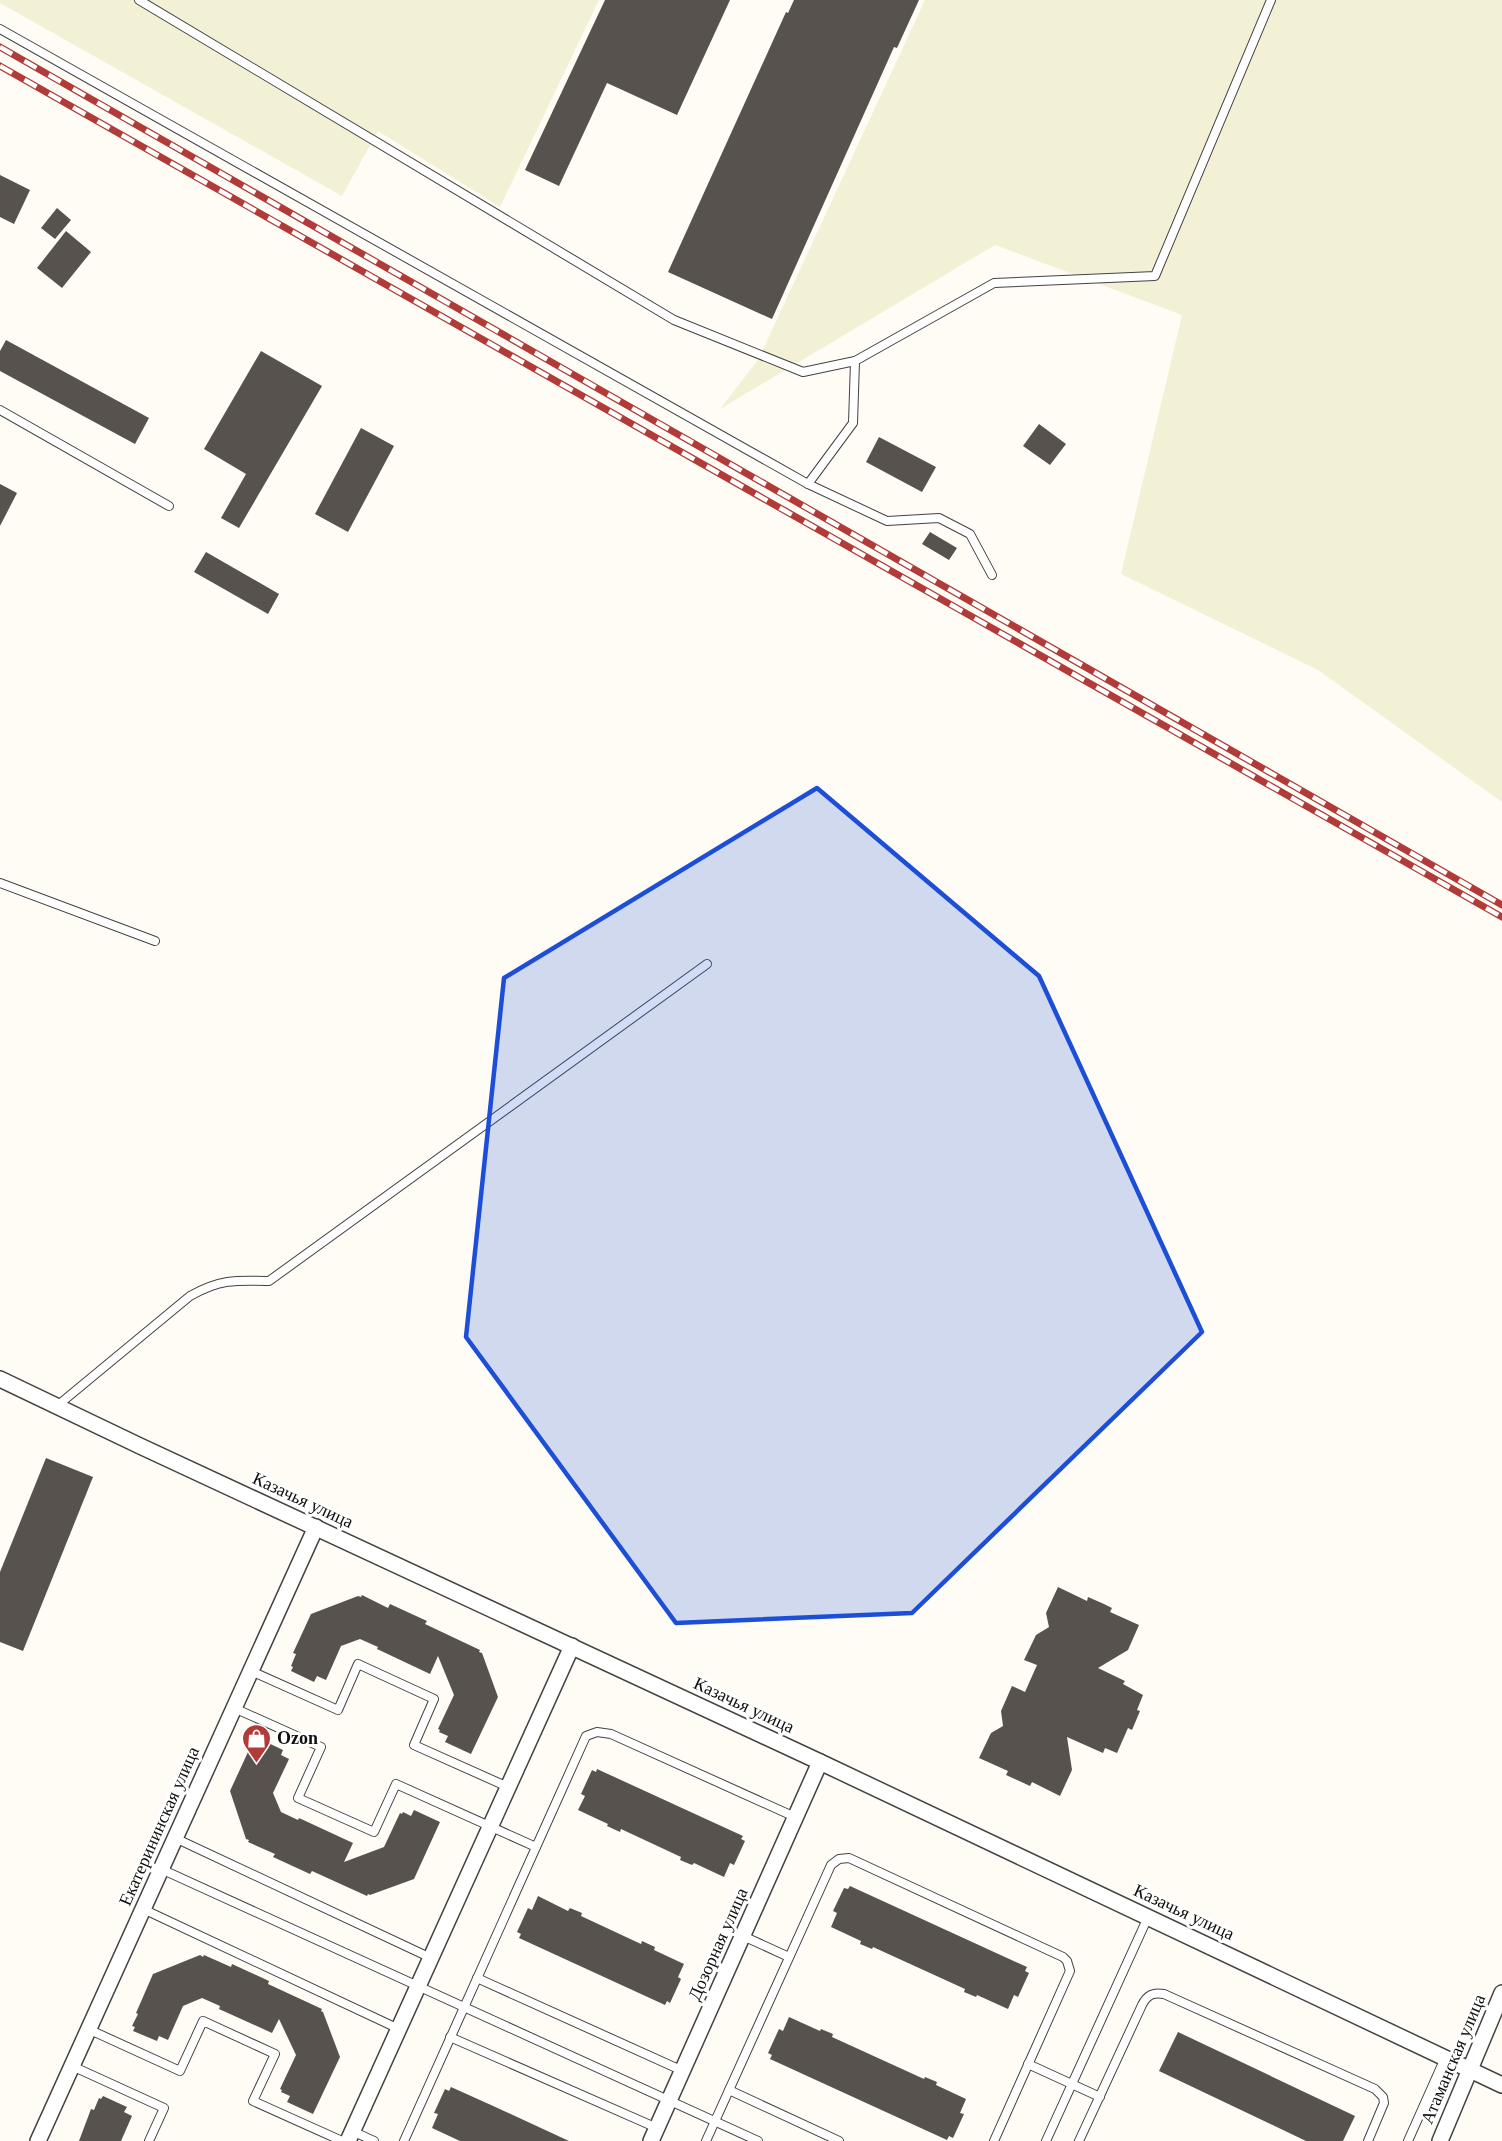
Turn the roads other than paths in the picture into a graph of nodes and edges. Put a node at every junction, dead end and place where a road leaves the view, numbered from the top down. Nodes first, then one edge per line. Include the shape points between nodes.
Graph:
1 (139, 0) edge
2 (1271, 0) edge
3 (0, 29) edge
4 (855, 361) junction
5 (0, 410) edge
6 (808, 484) junction
7 (169, 506) dead end
8 (992, 575) dead end
9 (0, 883) edge
10 (155, 941) dead end
11 (707, 964) dead end
12 (0, 1379) edge
13 (57, 1406) junction
14 (316, 1527) junction
15 (572, 1646) junction
16 (251, 1671) junction
17 (234, 1708) junction
18 (820, 1762) junction
19 (508, 1787) junction
20 (795, 1816) junction
21 (490, 1826) junction
22 (175, 1838) junction
23 (536, 1847) junction
24 (161, 1869) junction
25 (143, 1909) junction
26 (1148, 1917) junction
27 (743, 1936) junction
28 (789, 1957) junction
29 (431, 1958) junction
30 (477, 1978) junction
31 (418, 1985) junction
32 (1502, 1993) edge
33 (464, 2007) junction
34 (88, 2029) junction
35 (399, 2029) junction
36 (450, 2037) junction
37 (1445, 2058) junction
38 (1028, 2064) junction
39 (72, 2066) junction
40 (1470, 2070) junction
41 (683, 2071) junction
42 (1072, 2084) junction
43 (1502, 2085) edge
44 (729, 2090) junction
45 (1100, 2097) junction
46 (670, 2100) junction
47 (715, 2121) junction
48 (654, 2134) edge
49 (347, 2138) edge
50 (38, 2141) edge
51 (149, 2141) edge
52 (374, 2141) edge
53 (404, 2141) edge
54 (706, 2141) edge
55 (758, 2141) edge
56 (839, 2141) edge
57 (994, 2141) edge
58 (1047, 2141) edge
59 (1079, 2141) edge
60 (1368, 2141) edge
61 (1408, 2141) edge
62 (1440, 2141) edge

1 - 4 lane via 674,320 803,372
2 - 4 lane via 1155,276 994,283
3 - 6 lane
4 - 6 lane via 853,423
5 - 7 lane
6 - 8 lane via 887,520 939,518 970,534
9 - 10 lane
11 - 13 lane via 268,1281 210,1285 190,1296
12 - 13 street, Казачья улица
13 - 14 street, Казачья улица
14 - 15 street, Казачья улица
14 - 16 street, Екатерининская улица
15 - 18 street, Казачья улица
15 - 19 street
16 - 17 street, Екатерининская улица
16 - 19 lane via 338,1710 358,1664 434,1699 414,1745
17 - 21 lane via 321,1747 298,1798 374,1832 396,1784
17 - 22 street, Екатерининская улица
18 - 20 street, Дозорная улица
18 - 26 street, Казачья улица
19 - 21 street
20 - 23 lane via 597,1731 583,1741
20 - 27 street, Дозорная улица
21 - 23 lane
21 - 29 street
22 - 24 street, Екатерининская улица
22 - 29 lane
23 - 30 lane
24 - 25 street, Екатерининская улица
24 - 31 lane
25 - 34 street, Екатерининская улица
25 - 35 lane
26 - 37 street, Казачья улица
26 - 42 lane
27 - 28 lane
27 - 41 street, Дозорная улица
28 - 38 lane via 831,1865 849,1858 1067,1961 1070,1971
28 - 44 lane
29 - 31 street
30 - 33 lane
30 - 41 lane
31 - 33 lane
31 - 35 street
32 - 40 street, Атаманская улица
33 - 36 lane
33 - 46 lane
34 - 39 street, Екатерининская улица
34 - 49 lane via 180,2071 203,2021 275,2054 253,2101
35 - 49 street
36 - 48 lane
36 - 53 lane
37 - 40 street, Казачья улица
37 - 61 lane
38 - 42 lane
38 - 57 lane
39 - 50 street, Екатерининская улица
39 - 51 lane via 164,2108
40 - 43 street, Казачья улица
40 - 62 street, Атаманская улица
41 - 46 street, Дозорная улица
42 - 45 lane
42 - 58 lane
44 - 47 lane
44 - 56 lane
45 - 59 lane
45 - 60 lane via 1142,2006 1150,1994 1164,1994 1375,2089 1384,2103
46 - 47 lane
46 - 48 street, Дозорная улица
47 - 54 lane
47 - 55 lane
49 - 52 lane

